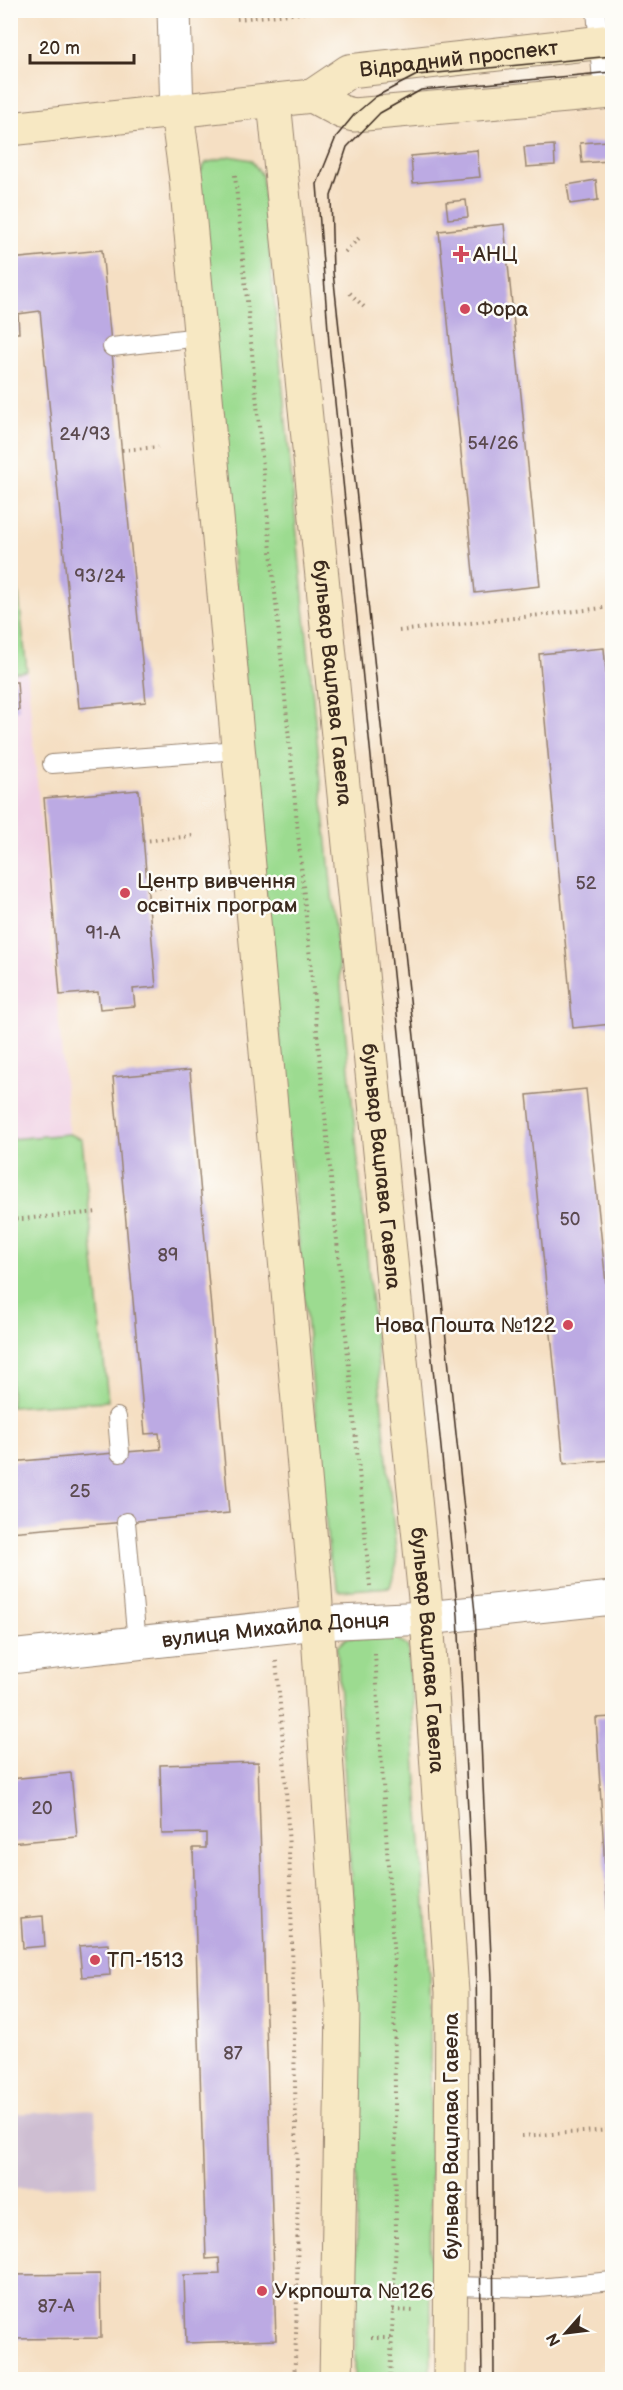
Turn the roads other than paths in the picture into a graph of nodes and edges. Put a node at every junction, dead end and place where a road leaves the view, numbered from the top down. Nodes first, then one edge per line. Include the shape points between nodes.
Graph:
1 (174, 10) edge
2 (603, 31) edge
3 (608, 93) edge
4 (312, 96) junction
5 (274, 101) junction
6 (177, 113) junction
7 (10, 129) edge
8 (200, 337) junction
9 (112, 347) dead end
10 (238, 750) junction
11 (52, 764) dead end
12 (117, 1418) dead end
13 (120, 1453) dead end
14 (126, 1522) dead end
15 (612, 1598) edge
16 (427, 1617) junction
17 (317, 1623) junction
18 (137, 1643) junction
19 (10, 1657) edge
20 (612, 2281) edge
21 (450, 2286) junction
22 (336, 2379) edge
23 (450, 2379) edge

1 - 6 street
2 - 3 lane
2 - 4 main road, Відрадний проспект via 349,71
3 - 4 main road, Відрадний проспект via 354,116
4 - 5 main road, Відрадний проспект
5 - 6 main road, Відрадний проспект
5 - 16 main road, бульвар Вацлава Гавела
6 - 7 main road, Відрадний проспект
6 - 8 main road
8 - 9 lane
8 - 10 main road
10 - 11 lane
10 - 17 main road
12 - 13 lane
14 - 18 lane
15 - 16 street, вулиця Михайла Донця
16 - 17 street, вулиця Михайла Донця
16 - 21 main road, бульвар Вацлава Гавела via 453,1992
17 - 18 street, вулиця Михайла Донця
17 - 22 main road via 343,2008
18 - 19 street, вулиця Михайла Донця
20 - 21 lane via 538,2288
21 - 23 main road, бульвар Вацлава Гавела

